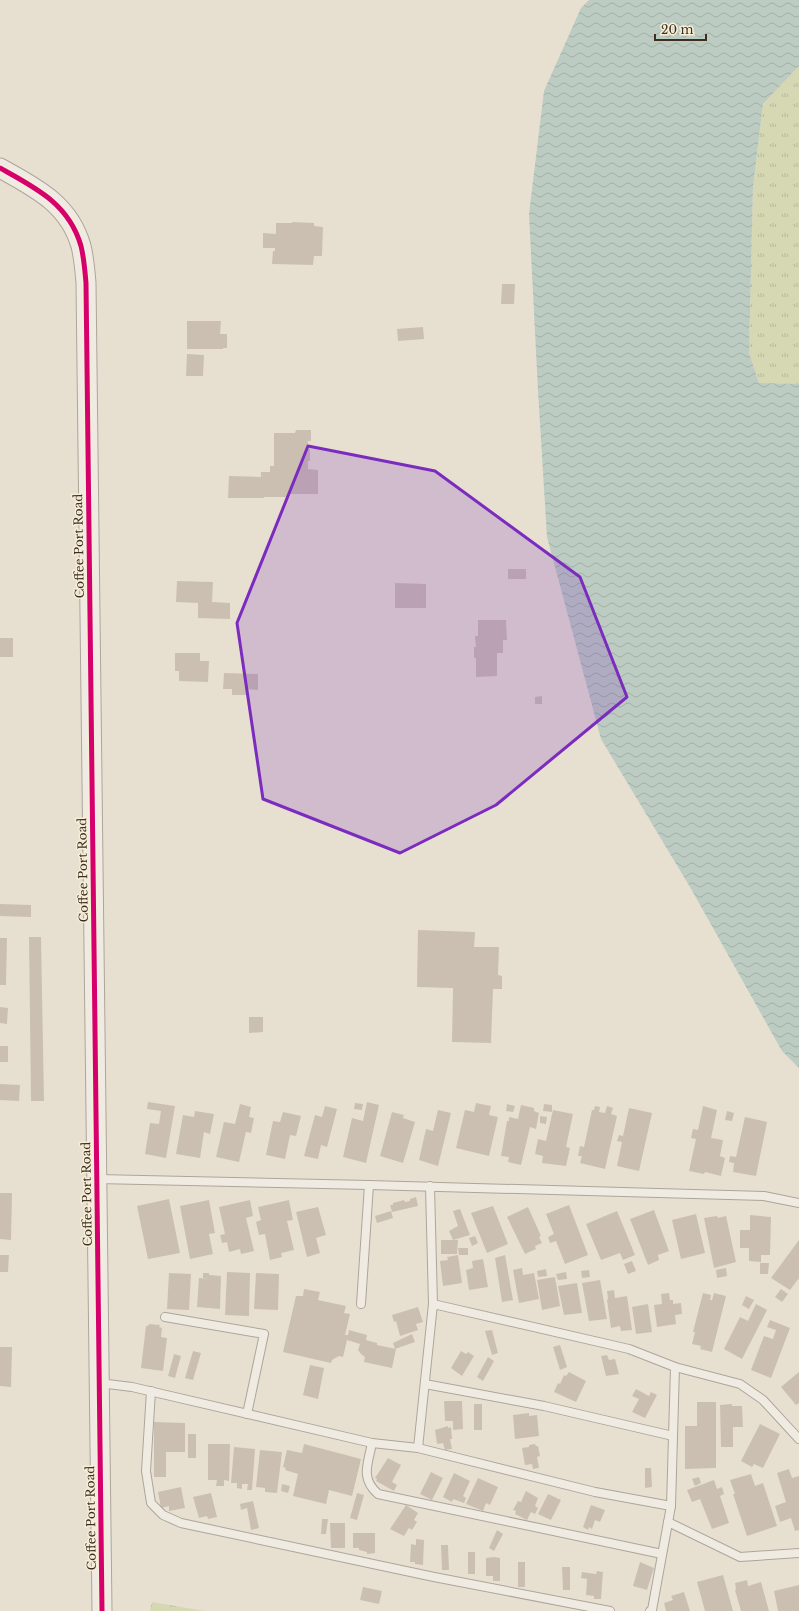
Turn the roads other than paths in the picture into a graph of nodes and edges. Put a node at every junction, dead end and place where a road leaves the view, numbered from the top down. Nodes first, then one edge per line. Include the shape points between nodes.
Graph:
1 (0, 168) edge
2 (97, 1178) junction
3 (369, 1185) junction
4 (430, 1186) junction
5 (799, 1203) edge
6 (360, 1304) dead end
7 (433, 1304) junction
8 (165, 1317) dead end
9 (675, 1367) junction
10 (99, 1383) junction
11 (425, 1384) junction
12 (151, 1391) junction
13 (247, 1414) junction
14 (673, 1436) junction
15 (799, 1439) edge
16 (372, 1443) junction
17 (418, 1448) junction
18 (671, 1506) junction
19 (668, 1522) junction
20 (799, 1553) edge
21 (662, 1554) junction
22 (102, 1611) edge
23 (610, 1611) edge
24 (650, 1611) edge

1 - 2 street, Coffee Port Road via 43,193 67,216 81,246 86,283
2 - 3 lane
2 - 10 street, Coffee Port Road
3 - 4 lane
3 - 6 lane
4 - 5 lane via 764,1196
4 - 7 lane
7 - 9 lane via 629,1349
7 - 11 lane
8 - 13 lane via 264,1334
9 - 14 lane
9 - 15 lane via 740,1384 763,1400
10 - 12 lane via 132,1386
10 - 22 street, Coffee Port Road
11 - 14 lane via 544,1406
11 - 17 lane
12 - 13 lane
12 - 23 lane via 146,1471 151,1503 163,1516 181,1523
13 - 16 lane
14 - 18 lane
16 - 17 lane
16 - 21 lane via 366,1472 369,1486 378,1494
17 - 18 lane via 595,1492
18 - 19 lane
19 - 20 lane via 740,1557
19 - 21 lane
21 - 24 lane

